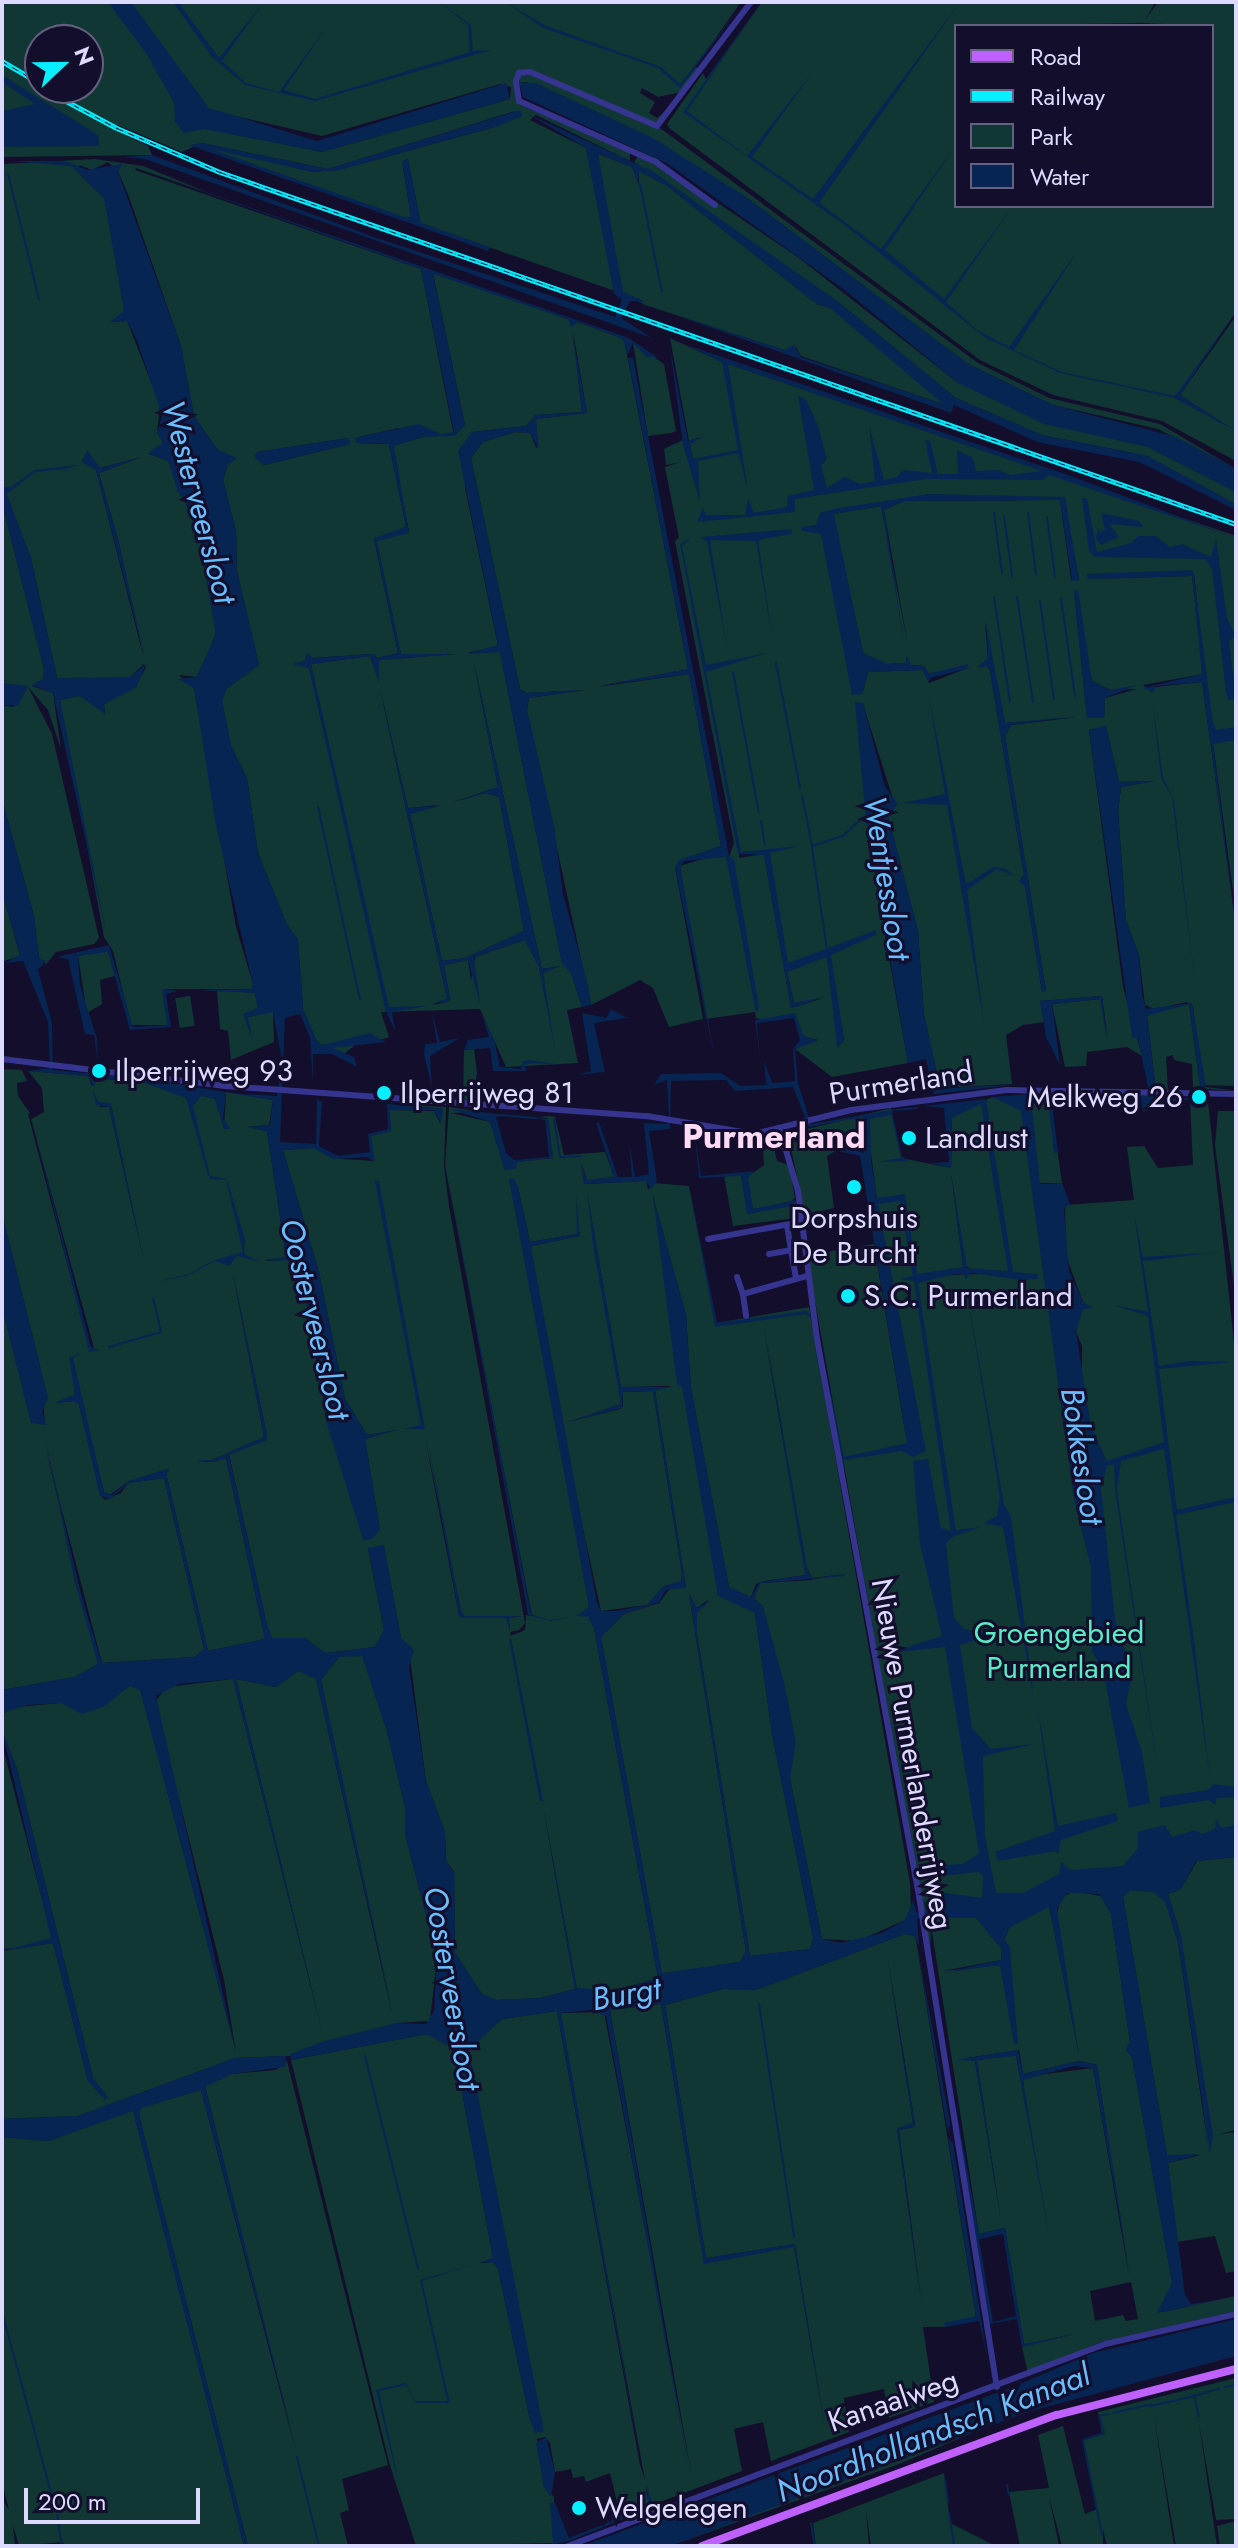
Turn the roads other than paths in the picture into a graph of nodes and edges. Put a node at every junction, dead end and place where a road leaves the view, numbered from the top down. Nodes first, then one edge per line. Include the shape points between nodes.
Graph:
1 (751, 2) edge
2 (715, 205) dead end
3 (2, 1059) edge
4 (1236, 1094) edge
5 (780, 1130) junction
6 (801, 1222) junction
7 (787, 1225) junction
8 (708, 1239) dead end
9 (791, 1250) junction
10 (769, 1254) dead end
11 (807, 1276) junction
12 (737, 1277) dead end
13 (796, 1278) junction
14 (743, 1294) junction
15 (746, 1316) dead end
16 (1236, 2314) edge
17 (1236, 2369) edge
18 (997, 2387) junction
19 (568, 2546) edge
20 (702, 2546) edge

1 - 2 street via 657,126 530,72 518,75 518,98 656,162
3 - 5 street, Purmerland via 280,1090 670,1120 748,1133
4 - 5 street, Purmerland via 1007,1090 808,1121
5 - 6 street, Nieuwe Purmerlanderrijweg
6 - 7 street
6 - 11 street, Nieuwe Purmerlanderrijweg
7 - 8 street
7 - 9 street
9 - 10 street
9 - 13 street
11 - 13 street
11 - 18 street, Nieuwe Purmerlanderrijweg via 922,1919
12 - 14 street
13 - 14 street
14 - 15 street
16 - 18 street, Kanaalweg via 1105,2344
17 - 20 main road via 1057,2415
18 - 19 street, Kanaalweg

